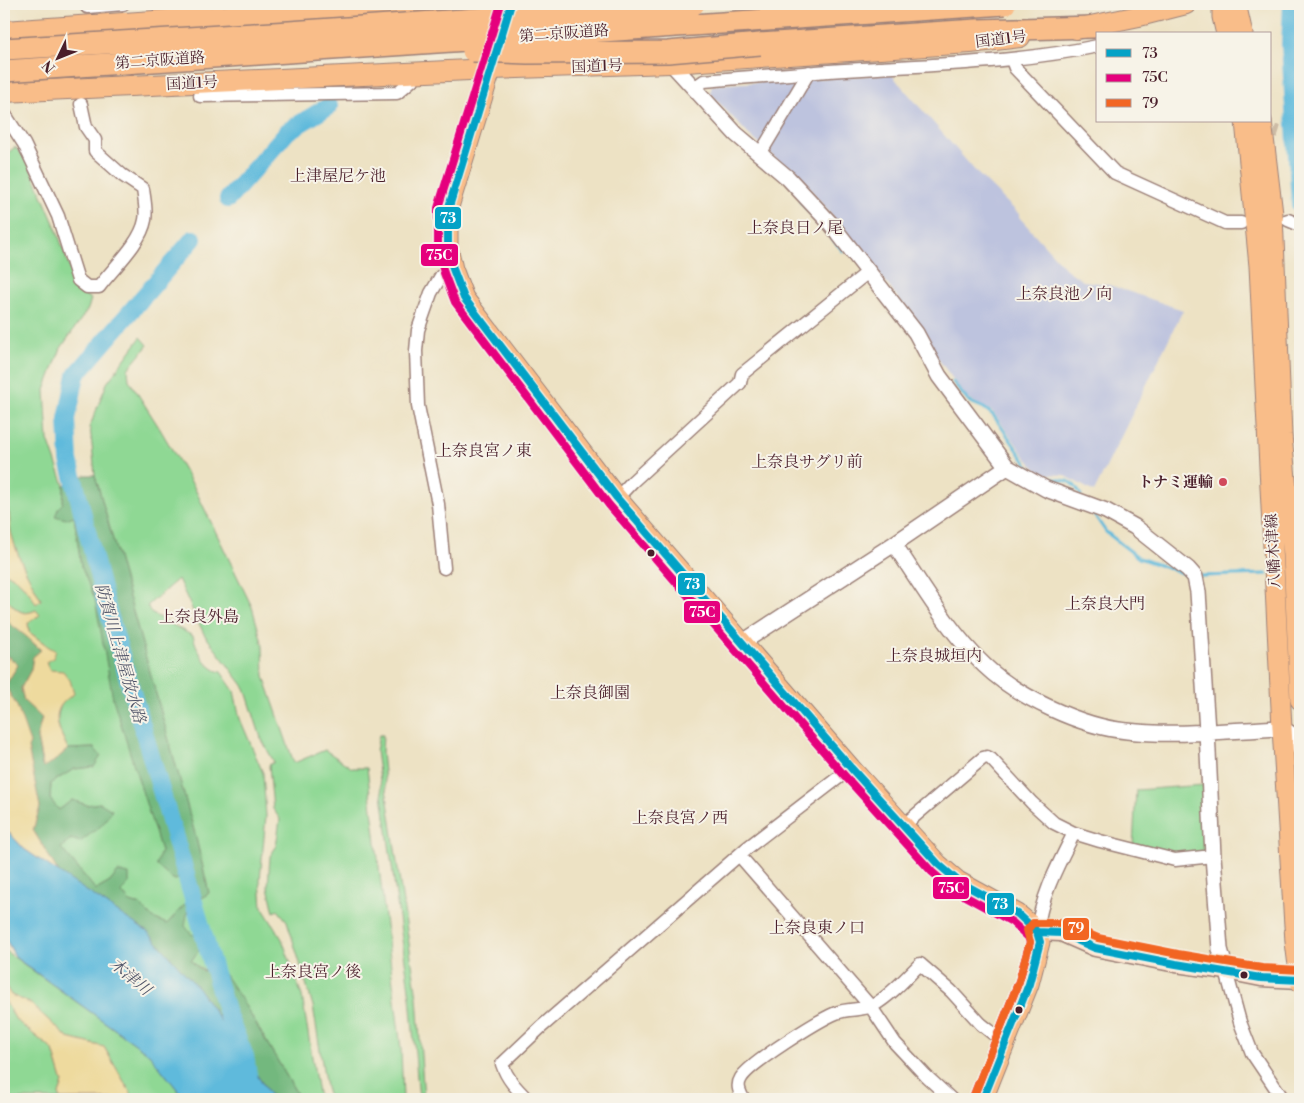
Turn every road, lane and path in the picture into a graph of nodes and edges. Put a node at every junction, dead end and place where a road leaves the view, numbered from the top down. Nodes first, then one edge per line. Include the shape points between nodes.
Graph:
1 (85, 4) edge
2 (123, 4) edge
3 (347, 4) edge
4 (434, 4) edge
5 (511, 4) edge
6 (694, 4) edge
7 (1005, 4) edge
8 (1186, 4) edge
9 (1222, 4) edge
10 (1231, 4) edge
11 (4, 31) edge
12 (1106, 32) edge
13 (1226, 32) edge
14 (1243, 32) edge
15 (226, 35) junction
16 (1095, 36) edge
17 (4, 49) edge
18 (207, 57) junction
19 (1012, 60) junction
20 (492, 63) junction
21 (671, 63) junction
22 (4, 71) edge
23 (421, 72) junction
24 (809, 72) junction
25 (694, 88) junction
26 (12, 91) edge
27 (200, 96) dead end
28 (81, 104) dead end
29 (4, 113) edge
30 (1245, 122) edge
31 (1262, 122) edge
32 (760, 154) junction
33 (1288, 220) dead end
34 (1242, 223) dead end
35 (1300, 225) edge
36 (453, 269) junction
37 (868, 272) junction
38 (1007, 467) junction
39 (618, 498) junction
40 (894, 544) junction
41 (444, 568) dead end
42 (743, 642) junction
43 (1300, 700) edge
44 (1282, 728) junction
45 (1207, 731) junction
46 (1300, 749) edge
47 (851, 768) junction
48 (903, 826) junction
49 (1074, 833) junction
50 (739, 856) junction
51 (1213, 856) junction
52 (1037, 932) junction
53 (1226, 970) junction
54 (1300, 981) edge
55 (871, 1007) junction
56 (1005, 1043) junction
57 (527, 1099) edge
58 (744, 1099) edge
59 (951, 1099) edge
60 (983, 1099) edge
61 (1283, 1099) edge

1 - 2 street via 87,7
3 - 11 highway via 289,12
4 - 15 highway, bridge
5 - 20 main road, bridge
6 - 15 highway, 第二京阪道路, bridge
7 - 18 highway, 第二京阪道路, bridge
8 - 12 highway, 国道1号
9 - 13 main road
10 - 14 main road via 1238,12
15 - 17 highway, 第二京阪道路, bridge
16 - 18 highway, bridge via 978,30 668,52 397,51 260,58
16 - 19 street via 1065,53
16 - 21 highway, 国道1号
18 - 22 highway, 第二京阪道路, bridge
19 - 24 street via 995,55
19 - 34 street via 1015,68 1115,173 1225,223
20 - 21 highway, 国道1号
20 - 23 highway, 国道1号
20 - 36 main road via 448,210 448,246
21 - 25 street
23 - 26 highway, 国道1号
23 - 27 street via 398,93
24 - 25 street via 704,81
24 - 32 street
25 - 32 street via 736,134
28 - 29 street via 95,151 143,190 144,196 145,220 136,242 99,286 87,287 78,280 58,216 24,144
30 - 44 main road, 八幡木津線 via 1258,266
31 - 43 main road, 八幡木津線 via 1274,231 1282,436 1293,556
32 - 37 street via 788,178 831,224
33 - 35 street
36 - 39 main road via 464,298
36 - 41 street via 441,276 431,293 418,330 416,351 418,406 438,504
37 - 38 street via 916,333 939,376
37 - 39 street via 742,374 740,383
38 - 40 street
38 - 45 street via 1135,527 1195,577
39 - 42 main road
40 - 42 street
40 - 45 street via 955,632 984,666 1041,704 1090,723 1126,731
42 - 47 main road
44 - 45 street
44 - 46 street via 1295,737
44 - 54 main road, 八幡木津線
45 - 51 street
47 - 48 main road
47 - 50 street
48 - 49 street via 987,757 1054,823
48 - 52 main road via 958,881 1018,914
49 - 51 street via 1175,860
49 - 52 street via 1050,881
50 - 55 street
50 - 57 street via 502,1064 512,1083
51 - 53 street via 1220,950
52 - 53 main road via 1061,933 1095,948
52 - 56 main road via 1040,942 1037,958
53 - 54 main road via 1261,978
53 - 61 street via 1252,1053
55 - 56 street via 920,964
55 - 58 street via 837,1012 748,1069 740,1079 738,1089
55 - 59 street via 895,1043
56 - 60 main road

